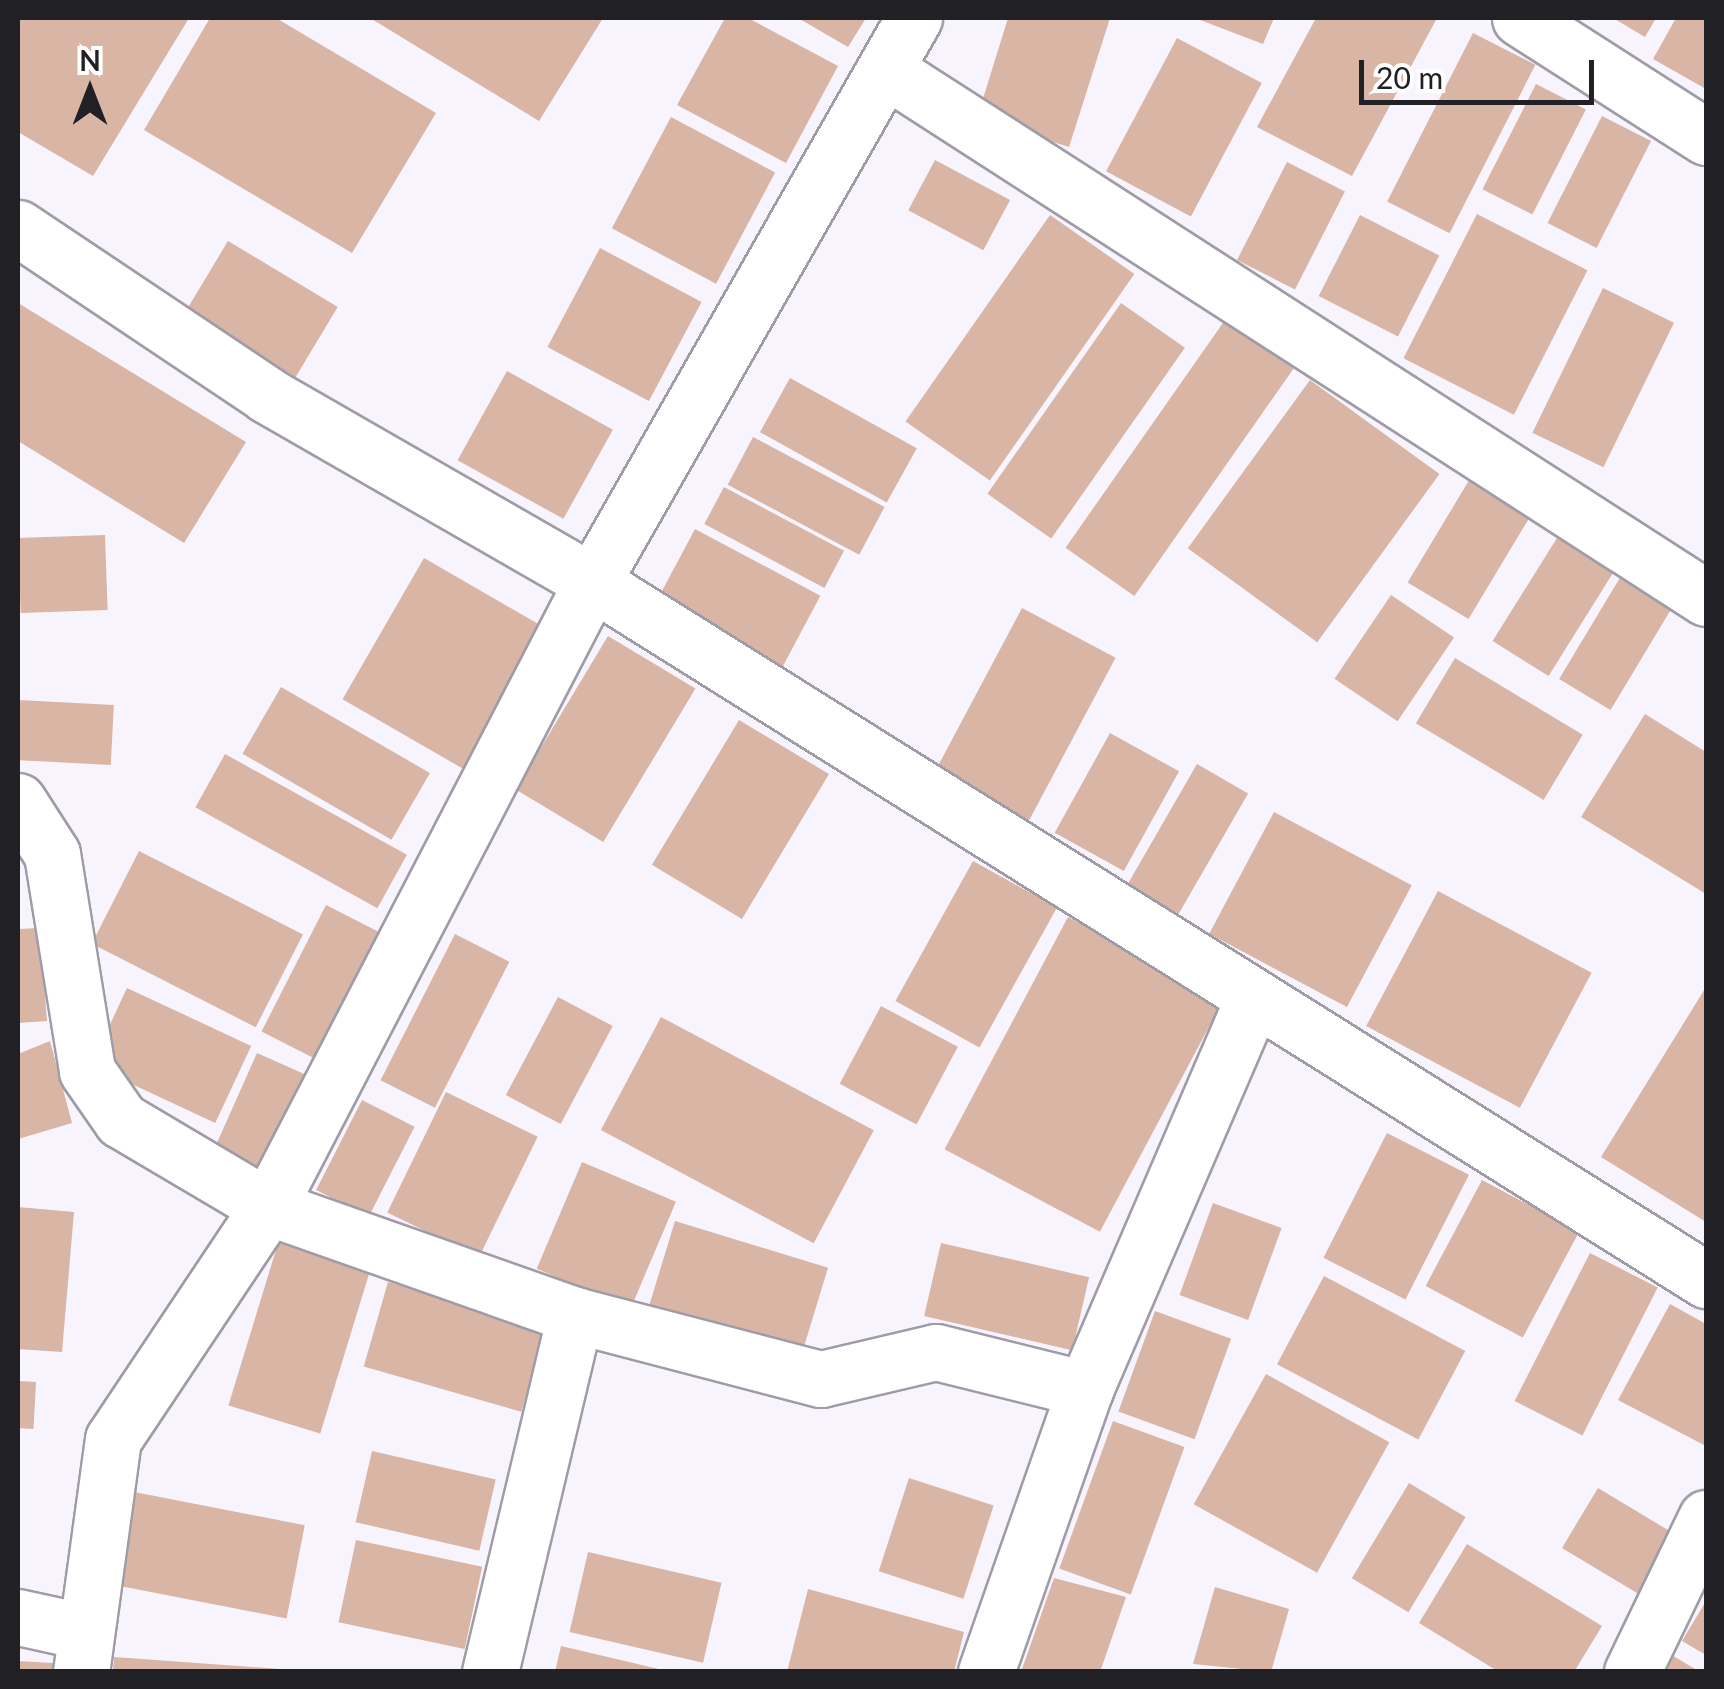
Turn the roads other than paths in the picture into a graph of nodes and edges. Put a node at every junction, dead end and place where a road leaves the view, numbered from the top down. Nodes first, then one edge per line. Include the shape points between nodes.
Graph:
1 (914, 18) edge
2 (1520, 18) edge
3 (886, 70) junction
4 (1706, 137) edge
5 (18, 228) edge
6 (592, 582) junction
7 (1706, 598) edge
8 (18, 802) edge
9 (35, 854) edge
10 (1251, 1002) junction
11 (268, 1207) junction
12 (1706, 1280) edge
13 (575, 1315) junction
14 (1085, 1388) junction
15 (1706, 1518) edge
16 (18, 1616) edge
17 (81, 1651) edge
18 (490, 1672) edge
19 (986, 1672) edge
20 (1632, 1672) edge

1 - 3 street
2 - 4 street
3 - 6 street
3 - 7 street
5 - 6 street via 267,395
6 - 10 street
6 - 11 street
8 - 9 street
9 - 11 street via 87,1071 121,1120
10 - 12 street
10 - 14 street
11 - 13 street
11 - 17 street via 113,1439
13 - 14 street via 821,1380 936,1352
13 - 18 street
14 - 19 street
15 - 20 street
16 - 17 street

